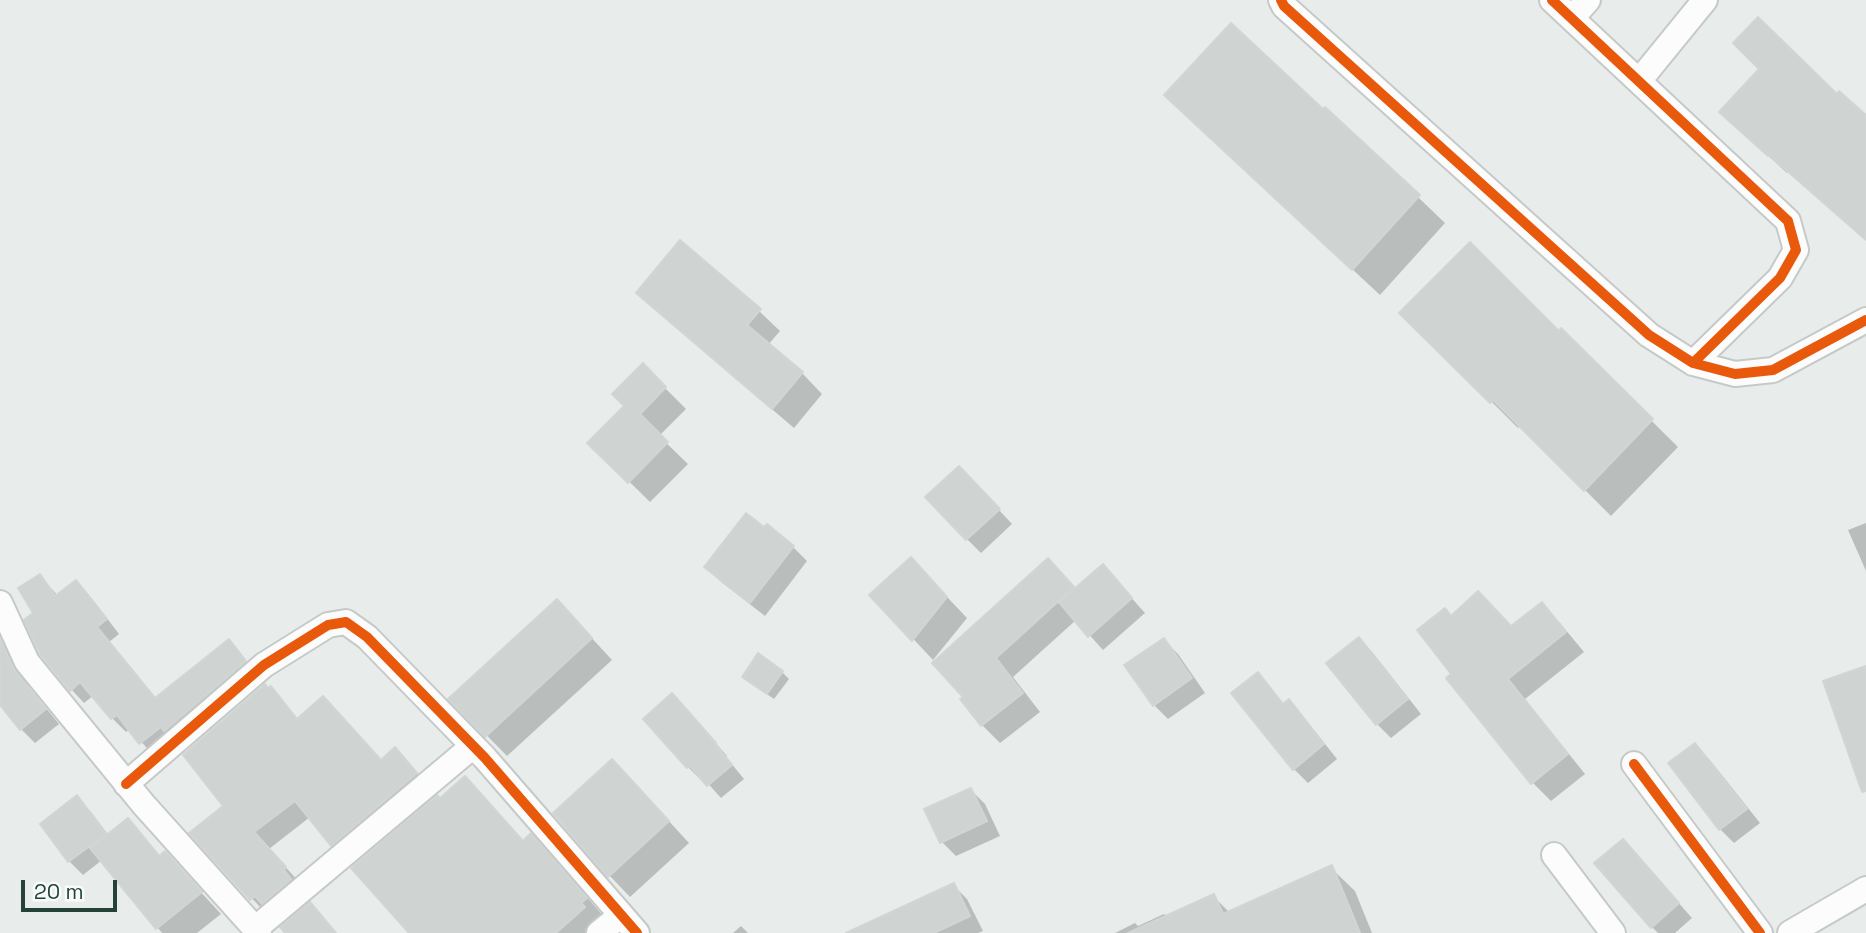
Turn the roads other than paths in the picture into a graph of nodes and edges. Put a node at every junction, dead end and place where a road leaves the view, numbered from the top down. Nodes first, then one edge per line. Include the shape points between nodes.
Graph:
1 (1281, 0) edge
2 (1552, 0) edge
3 (1704, 0) edge
4 (1580, 9) edge
5 (1639, 81) junction
6 (1866, 320) edge
7 (1693, 363) junction
8 (0, 603) edge
9 (473, 746) junction
10 (1634, 764) dead end
11 (126, 784) junction
12 (1554, 855) dead end
13 (1863, 897) edge
14 (629, 924) edge
15 (257, 931) edge
16 (599, 933) edge
17 (1613, 933) edge
18 (1760, 933) edge
19 (1790, 933) edge

1 - 7 street via 1648,335
2 - 4 street
3 - 5 street
4 - 5 street
5 - 7 street via 1788,221 1796,250 1780,278
6 - 7 street via 1773,370 1735,374
8 - 11 street via 27,662
9 - 11 street via 367,637 346,622 328,625 264,665
9 - 14 street
9 - 15 street
10 - 18 street
11 - 15 street
12 - 17 street
13 - 19 street
14 - 16 street

